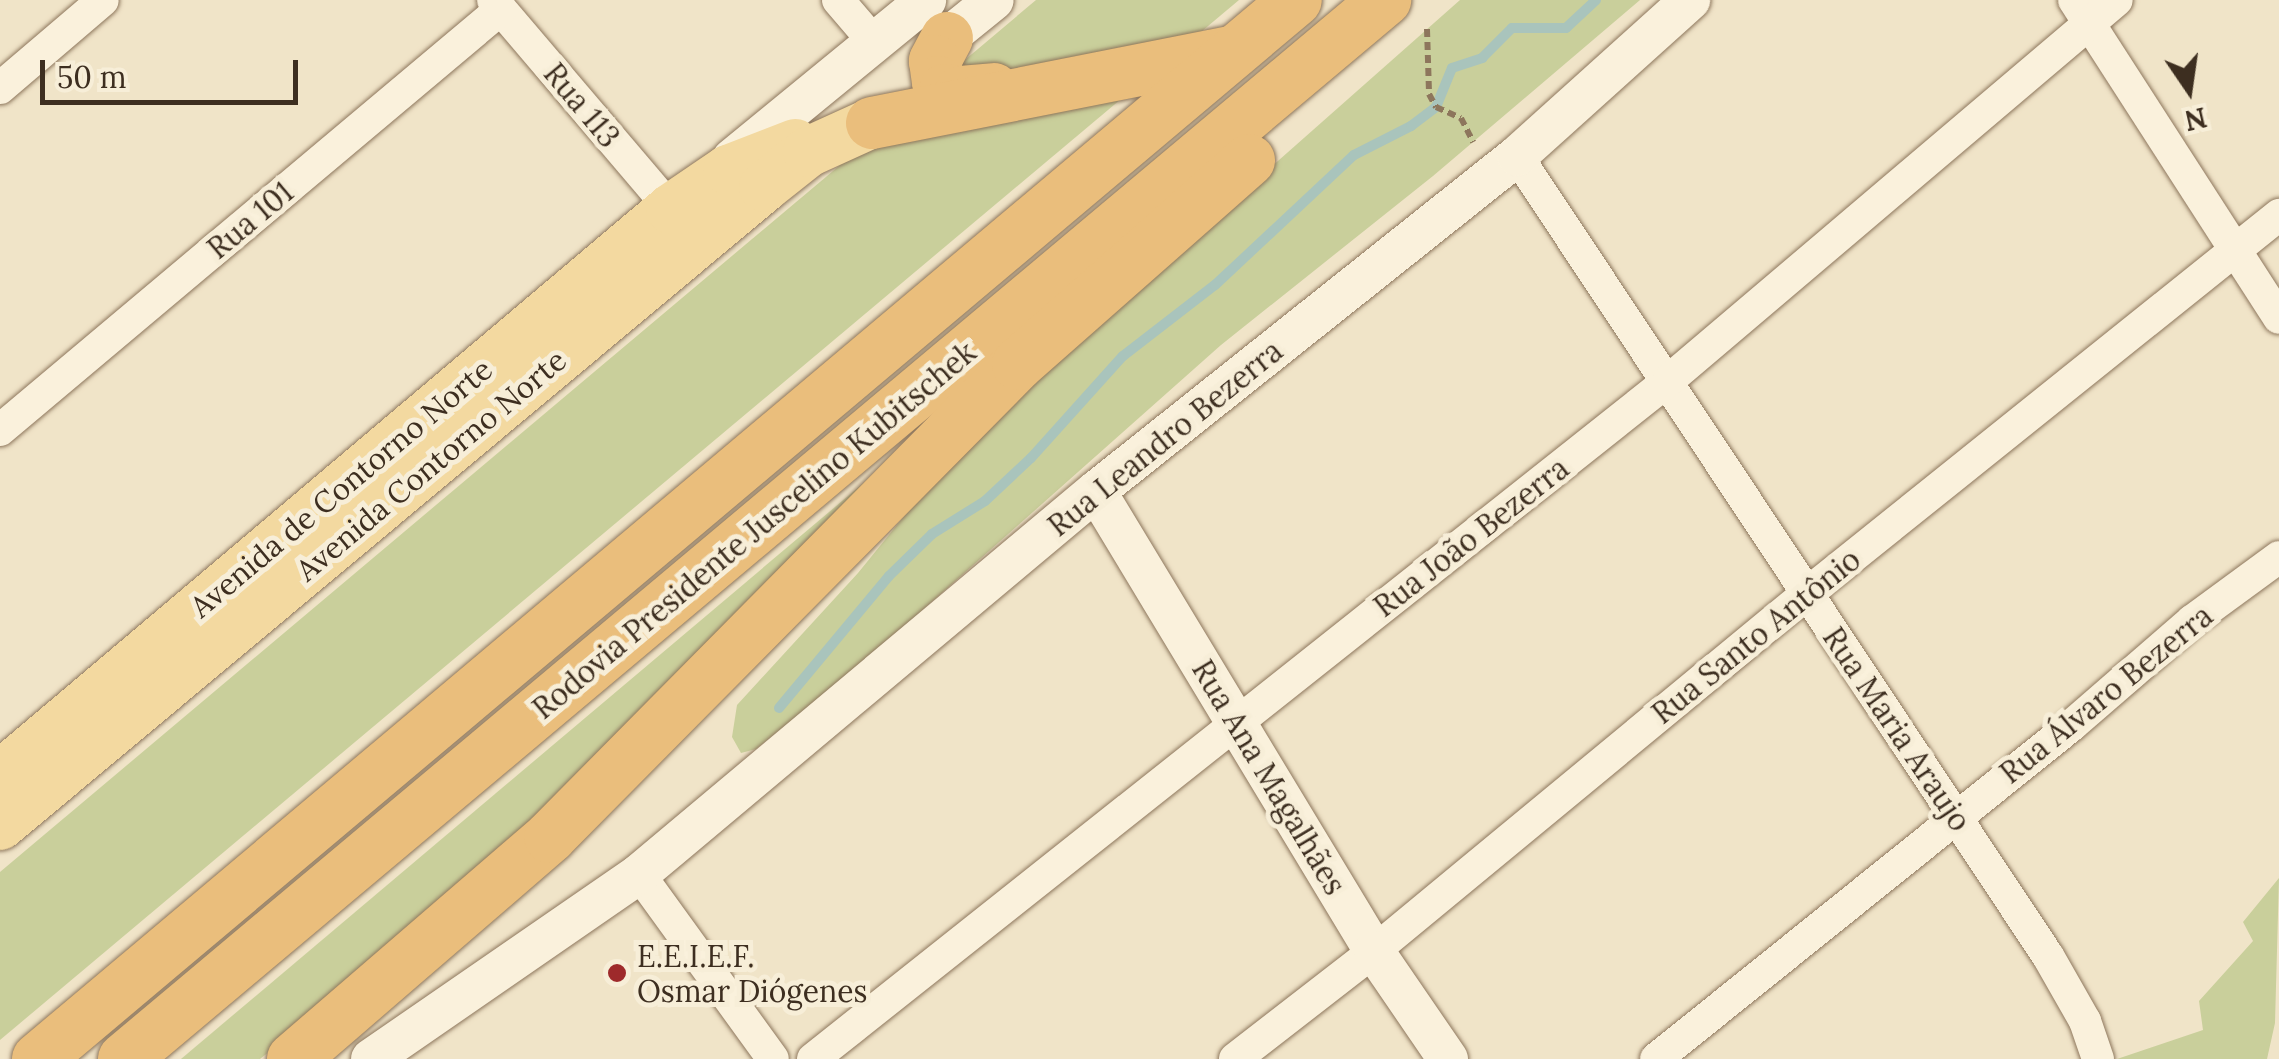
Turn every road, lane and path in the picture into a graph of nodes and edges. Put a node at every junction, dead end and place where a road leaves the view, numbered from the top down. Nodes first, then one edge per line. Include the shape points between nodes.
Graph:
1 (104, 0) edge
2 (838, 0) edge
3 (994, 0) edge
4 (1296, 0) edge
5 (1690, 0) edge
6 (2117, 0) edge
7 (497, 5) edge
8 (1409, 10) edge
9 (2082, 11) edge
10 (936, 19) edge
11 (874, 42) junction
12 (1234, 51) junction
13 (1106, 79) junction
14 (0, 88) edge
15 (872, 123) junction
16 (1473, 142) dead end
17 (1517, 156) junction
18 (677, 205) junction
19 (2279, 215) edge
20 (2235, 252) junction
21 (2279, 318) edge
22 (1669, 380) junction
23 (0, 430) edge
24 (1096, 491) junction
25 (2279, 558) edge
26 (1804, 595) junction
27 (1236, 723) junction
28 (4, 802) edge
29 (1957, 817) junction
30 (639, 874) junction
31 (1374, 952) junction
32 (38, 1059) edge
33 (124, 1059) edge
34 (293, 1059) edge
35 (371, 1059) edge
36 (773, 1059) edge
37 (814, 1059) edge
38 (1235, 1059) edge
39 (1448, 1059) edge
40 (1656, 1059) edge
41 (2098, 1059) edge

1 - 14 street
2 - 11 street
3 - 10 street
4 - 12 highway, Rodovia Presidente Juscelino Kubitschek
5 - 17 street, Rua Leandro Bezerra
6 - 9 street, Rua João Bezerra
7 - 18 street, Rua 113
7 - 23 street, Rua 101
8 - 16 path via 1429,94 1436,107 1461,118
8 - 33 highway, Rodovia Presidente Juscelino Kubitschek
8 - 34 highway via 1376,48 1018,364 550,837
9 - 20 street
9 - 22 street, Rua João Bezerra
10 - 11 street
10 - 13 highway via 933,72 945,90
11 - 18 street
12 - 13 highway
12 - 32 highway, Rodovia Presidente Juscelino Kubitschek
13 - 15 highway
15 - 18 main road, Avenida de Contorno Norte via 755,158
15 - 28 main road, Avenida Contorno Norte via 808,152
17 - 22 street, Rua Maria Araujo
17 - 24 street, Rua Leandro Bezerra
18 - 28 main road, Avenida de Contorno Norte
19 - 20 street, Rua Santo Antônio
20 - 21 street
20 - 26 street, Rua Santo Antônio
22 - 26 street, Rua Maria Araujo
22 - 27 street, Rua João Bezerra
24 - 27 street, Rua Ana Magalhães
24 - 30 street, Rua Leandro Bezerra
25 - 29 street, Rua Álvaro Bezerra via 2192,621
26 - 29 street, Rua Maria Araujo
26 - 31 street, Rua Santo Antônio
27 - 31 street, Rua Ana Magalhães
27 - 37 street, Rua João Bezerra
29 - 40 street, Rua Álvaro Bezerra
29 - 41 street, Rua Maria Araujo via 2048,956
30 - 35 street, Rua Leandro Bezerra
30 - 36 street
31 - 38 street, Rua Santo Antônio
31 - 39 street, Rua Ana Magalhães

